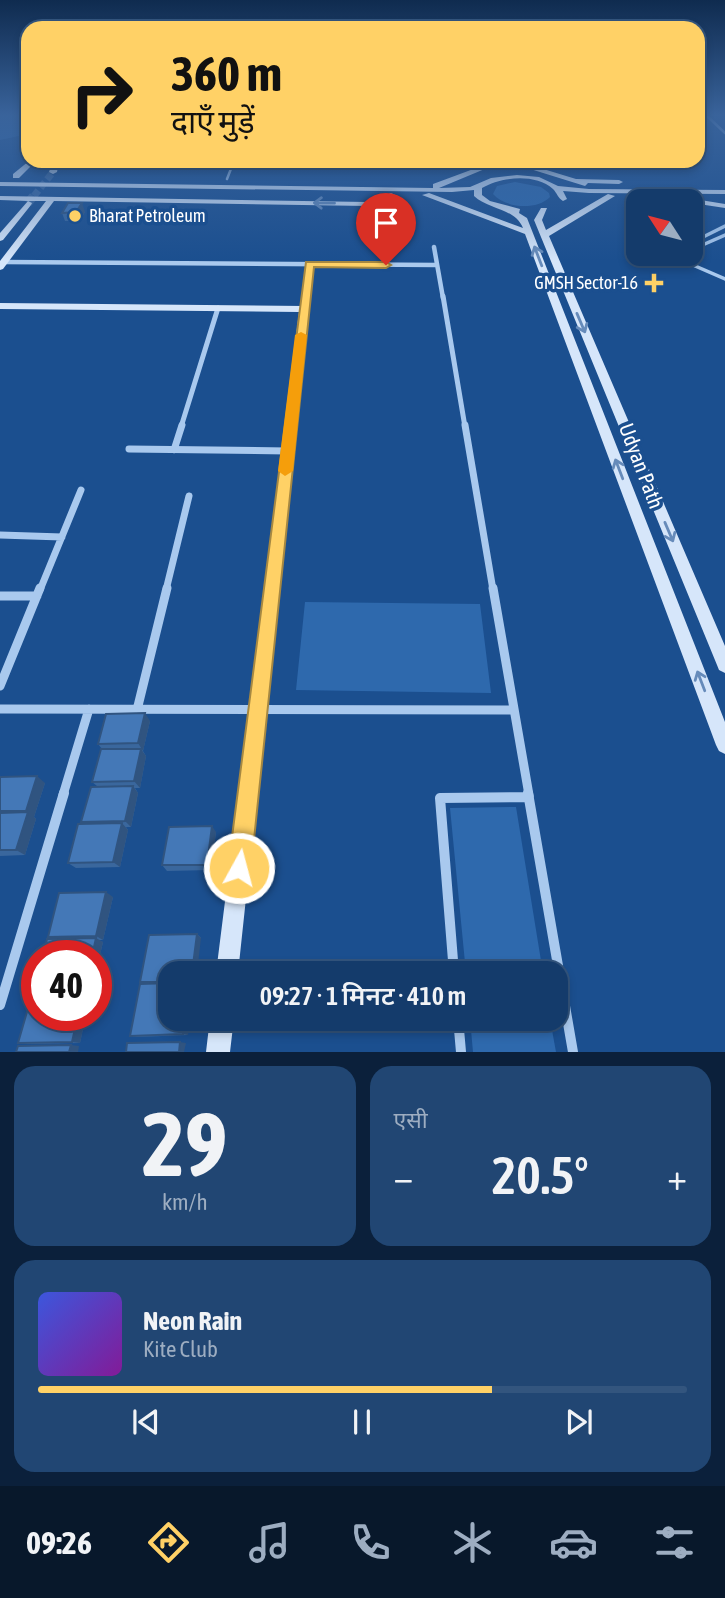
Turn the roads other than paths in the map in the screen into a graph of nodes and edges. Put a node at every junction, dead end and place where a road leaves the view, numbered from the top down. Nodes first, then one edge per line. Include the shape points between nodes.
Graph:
1 (25, 168) edge
2 (54, 168) edge
3 (232, 168) edge
4 (485, 168) edge
5 (500, 168) edge
6 (517, 168) edge
7 (535, 168) edge
8 (53, 172) tunnel mouth
9 (0, 176) edge
10 (16, 176) junction
11 (523, 177) junction
12 (498, 178) junction
13 (227, 179) junction
14 (577, 181) junction
15 (683, 183) junction
16 (725, 184) edge
17 (0, 186) edge
18 (478, 187) junction
19 (557, 188) junction
20 (673, 189) edge
21 (392, 192) junction
22 (427, 192) junction
23 (611, 194) junction
24 (626, 194) edge
25 (704, 194) edge
26 (725, 194) edge
27 (0, 198) edge
28 (52, 198) junction
29 (480, 198) junction
30 (704, 202) edge
31 (28, 203) tunnel mouth
32 (554, 205) junction
33 (725, 206) edge
34 (509, 210) junction
35 (725, 226) edge
36 (529, 233) junction
37 (544, 235) junction
38 (725, 235) edge
39 (704, 236) edge
40 (0, 238) edge
41 (704, 244) edge
42 (434, 247) dead end
43 (2, 264) edge
44 (309, 264) junction
45 (437, 265) junction
46 (696, 266) edge
47 (725, 279) edge
48 (0, 306) edge
49 (218, 308) junction
50 (304, 309) junction
51 (129, 449) dead end
52 (174, 450) junction
53 (288, 451) junction
54 (81, 489) dead end
55 (189, 496) dead end
56 (0, 535) edge
57 (62, 537) junction
58 (0, 596) edge
59 (37, 596) junction
60 (725, 665) edge
61 (0, 686) edge
62 (0, 709) edge
63 (89, 709) junction
64 (137, 710) junction
65 (258, 710) junction
66 (514, 710) junction
67 (725, 745) edge
68 (529, 797) junction
69 (228, 961) edge
70 (453, 961) edge
71 (0, 1005) edge
72 (220, 1031) edge
73 (459, 1031) edge
74 (218, 1052) edge
75 (461, 1052) edge
76 (573, 1052) edge

1 - 10 main road
2 - 8 main road
3 - 13 lane
4 - 22 main road
5 - 12 main road
6 - 11 main road
7 - 14 main road
9 - 10 main road
10 - 13 main road
11 - 12 main road
11 - 19 main road
12 - 18 main road
13 - 21 main road via 367,181
14 - 15 main road
14 - 23 main road
15 - 16 main road
15 - 20 main road
17 - 21 main road
18 - 22 main road
18 - 29 main road
19 - 23 main road
19 - 32 main road
21 - 22 main road
21 -> 28 main road via 368,204
22 - 29 main road
22 - 36 main road
23 - 24 main road
23 - 32 main road
23 - 37 main road
25 - 26 main road
27 - 28 main road
28 - 43 main road
29 - 34 main road
30 - 33 main road
31 - 40 main road
32 - 34 main road
32 - 37 main road, Udyan Path via 538,220
34 - 36 main road, Udyan Path via 523,218
35 - 39 lane
67 -> 36 main road, Udyan Path
37 -> 60 main road, Udyan Path
38 - 41 lane
42 - 45 street
43 - 44 street
44 - 45 street
44 - 50 street
45 - 66 street
46 - 47 lane
48 - 49 main road
49 - 50 main road
49 - 52 street
50 - 53 main road
51 - 52 street
52 - 53 street
53 - 65 main road
54 - 57 street
55 - 64 street
56 - 57 street
57 - 59 street
58 - 59 street
59 - 61 street
62 - 63 street
63 - 64 street
63 - 71 street
64 - 65 street
65 - 66 street
65 - 69 main road
66 - 68 street
68 - 70 street via 440,798
68 - 76 street
72 - 74 main road
73 - 75 street

